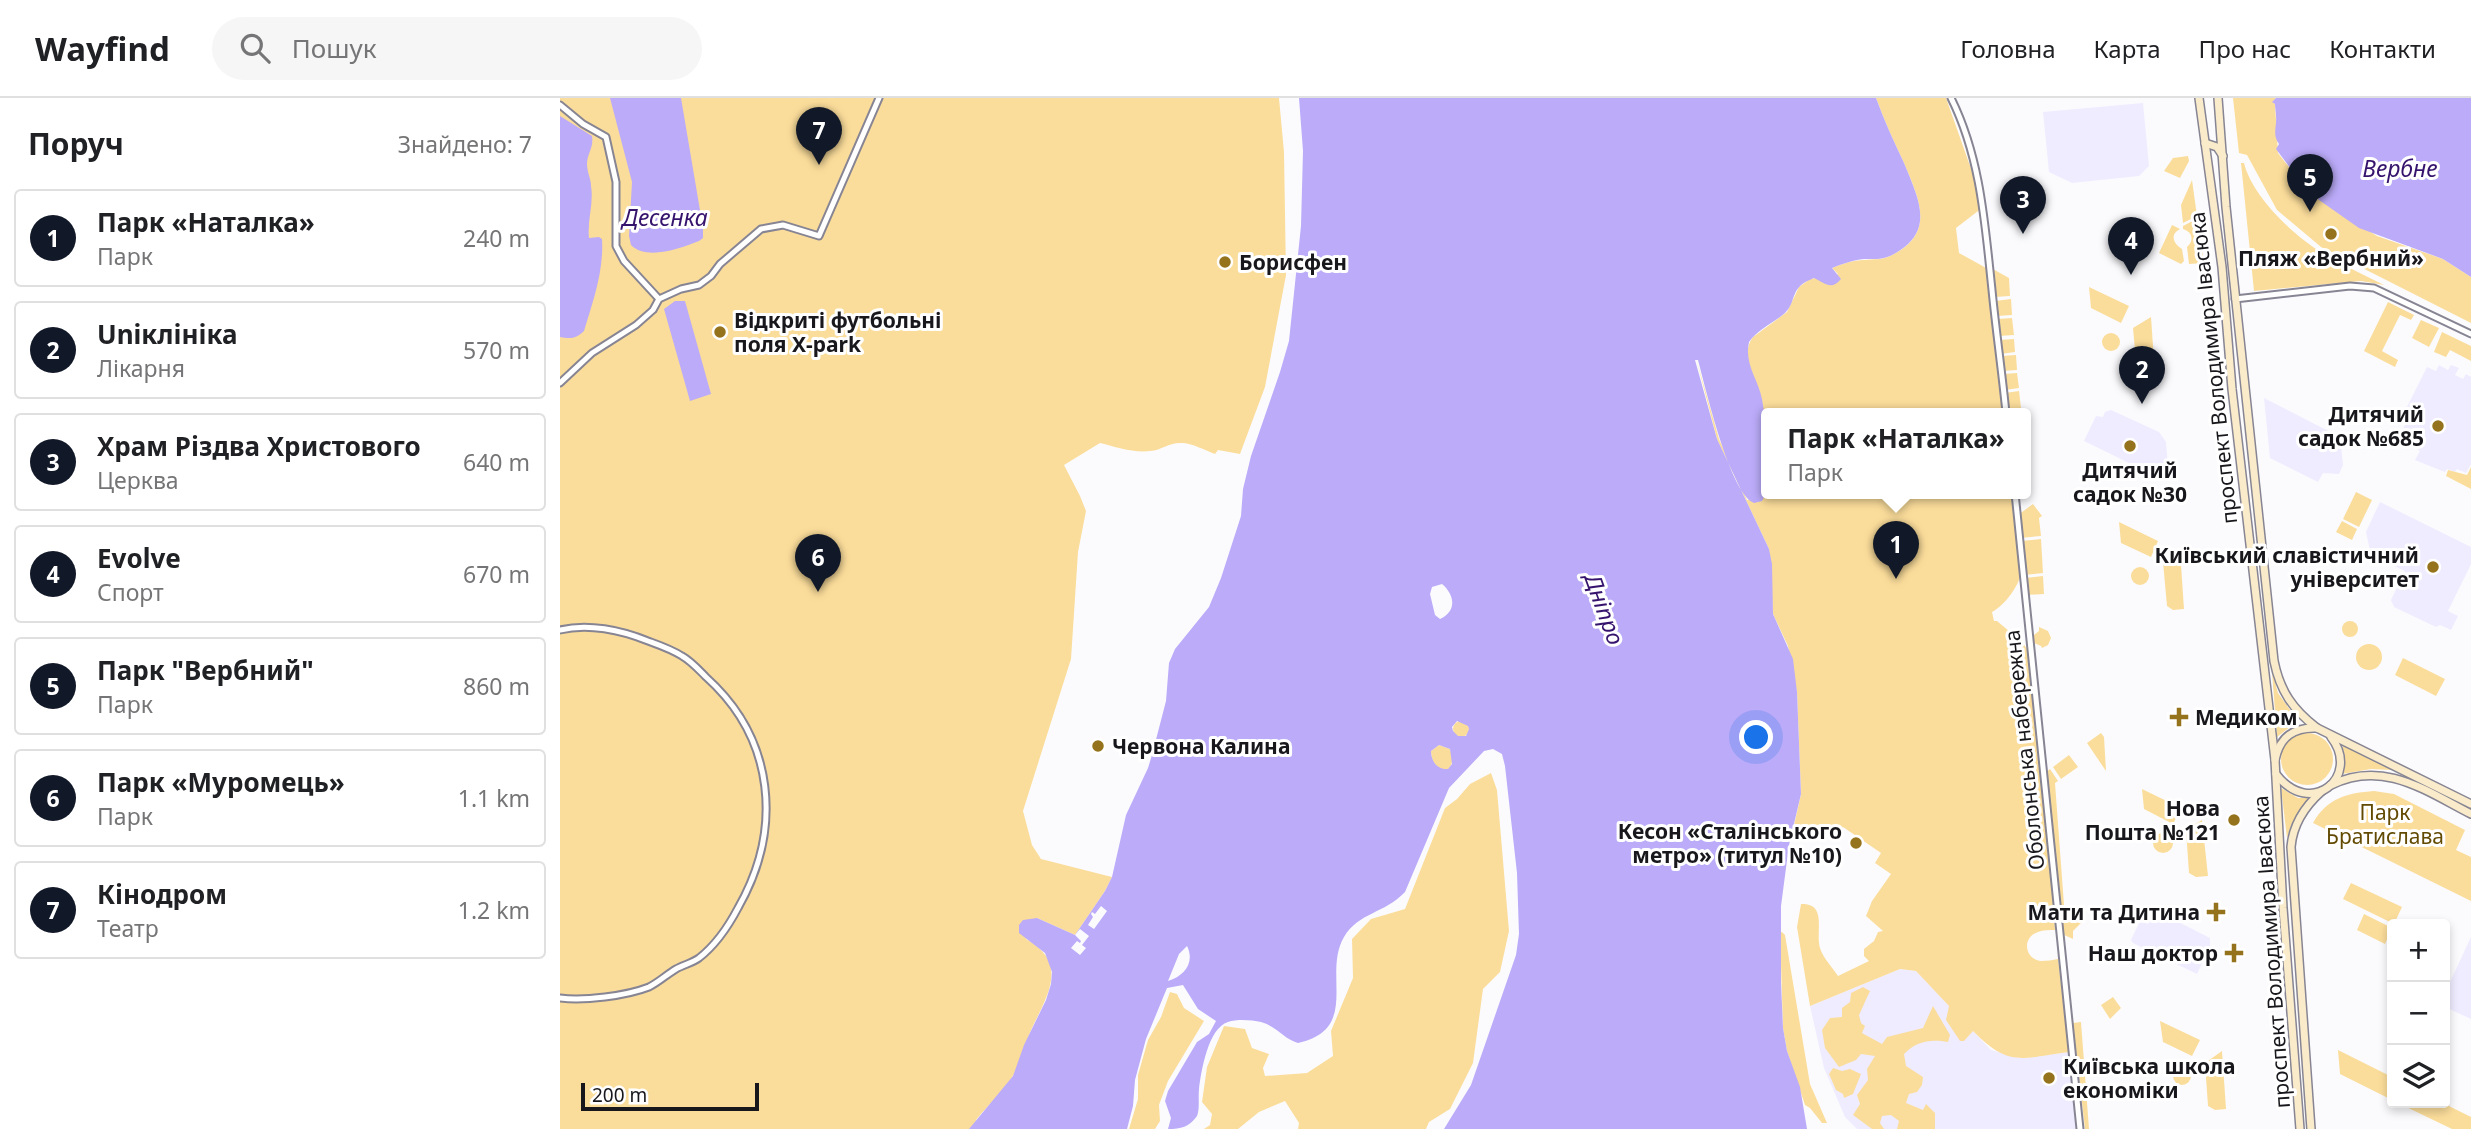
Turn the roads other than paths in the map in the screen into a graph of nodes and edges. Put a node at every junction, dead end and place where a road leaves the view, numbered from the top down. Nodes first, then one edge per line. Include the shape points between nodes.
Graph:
1 (879, 98) edge
2 (1951, 98) edge
3 (2199, 98) edge
4 (2218, 98) edge
5 (560, 105) edge
6 (2205, 143) junction
7 (2224, 156) junction
8 (659, 299) junction
9 (2235, 299) junction
10 (2471, 334) edge
11 (560, 383) edge
12 (2245, 387) junction
13 (2232, 388) junction
14 (2005, 408) edge
15 (2016, 499) edge
16 (560, 630) edge
17 (2318, 728) junction
18 (2328, 733) junction
19 (2275, 760) junction
20 (2276, 774) junction
21 (2331, 785) junction
22 (2322, 791) junction
23 (2471, 804) edge
24 (2471, 814) edge
25 (560, 998) edge
26 (2080, 1129) edge
27 (2300, 1129) edge
28 (2311, 1129) edge

1 - 8 street via 819,236 783,225 766,227 699,285
2 - 14 street via 1981,193
3 - 6 main road, проспект Володимира Івасюка
4 - 7 main road, проспект Володимира Івасюка
5 - 8 street via 606,137 616,182 616,246
6 - 7 main road
6 - 13 main road, проспект Володимира Івасюка via 2221,256
7 - 9 main road, проспект Володимира Івасюка
8 - 11 street via 636,325 592,354
9 - 10 street via 2350,286 2374,288
9 - 12 main road, проспект Володимира Івасюка
12 - 13 main road
12 - 17 main road, проспект Володимира Івасюка via 2274,661 2284,694
13 - 19 main road, проспект Володимира Івасюка
15 - 26 street, Оболонська набережна
16 - 25 street via 611,629 689,661 723,693 741,718 758,755 766,811 762,853 753,881 723,933 704,954 639,990 598,998
17 - 18 main road
17 - 19 main road via 2289,734 2281,741
18 - 21 main road via 2341,764
18 - 23 main road
19 - 20 main road
20 - 22 main road via 2292,790
20 - 27 main road, проспект Володимира Івасюка
21 - 22 main road
21 - 24 main road via 2357,775 2388,775
22 - 28 main road, проспект Володимира Івасюка via 2303,811 2291,846

